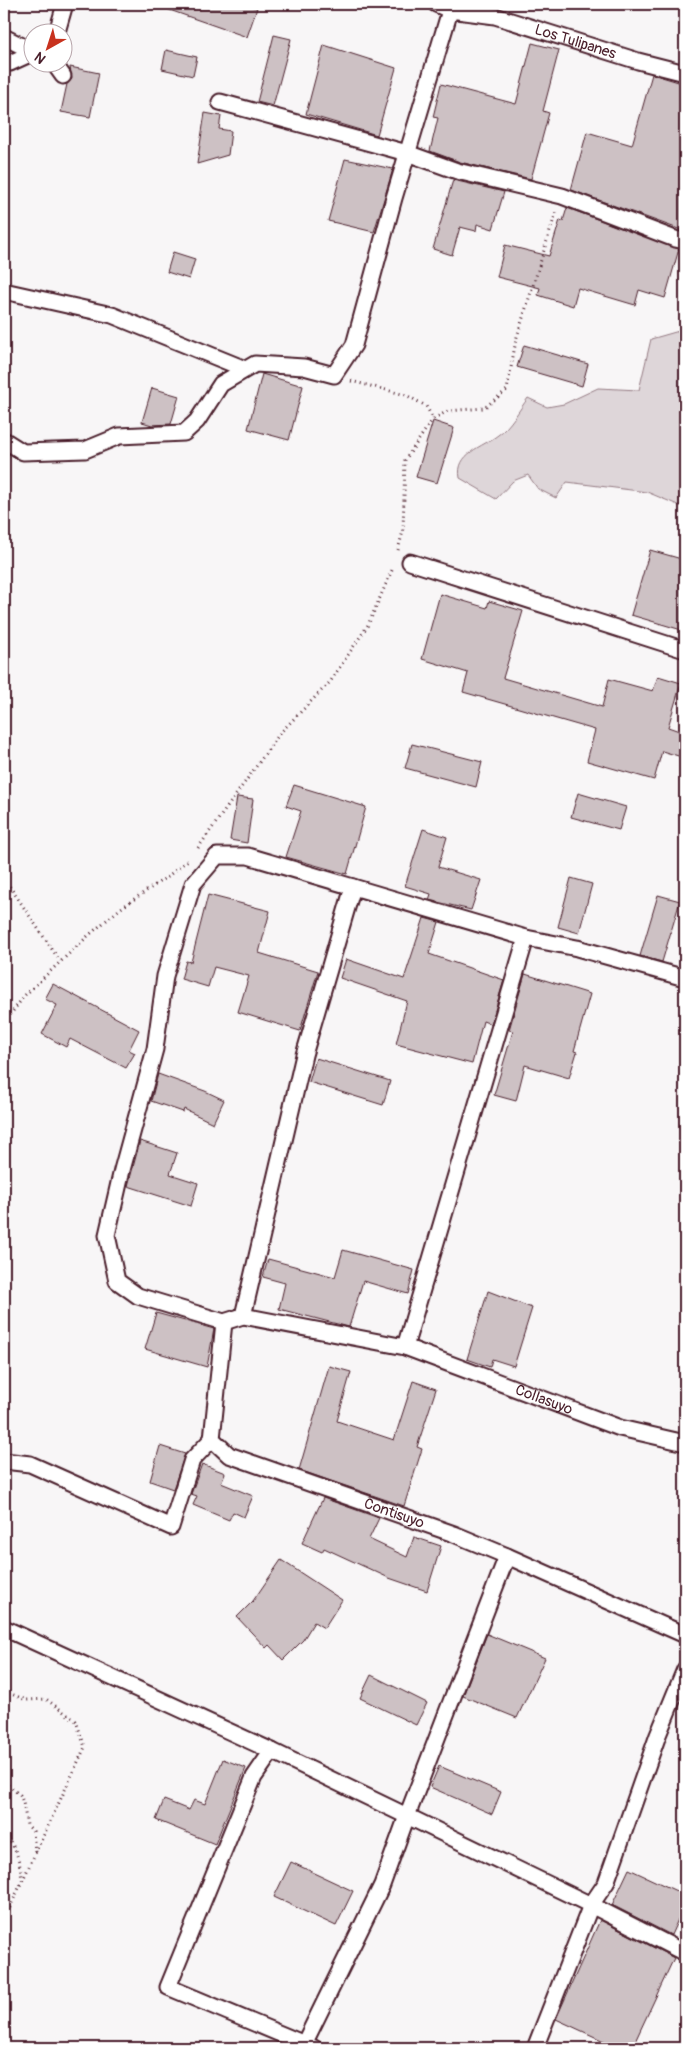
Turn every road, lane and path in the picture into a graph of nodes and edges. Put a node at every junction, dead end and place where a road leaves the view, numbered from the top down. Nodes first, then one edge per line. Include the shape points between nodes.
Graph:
1 (65, 4) edge
2 (446, 6) edge
3 (60, 22) edge
4 (4, 37) edge
5 (22, 47) edge
6 (22, 57) edge
7 (4, 60) edge
8 (60, 72) edge
9 (685, 73) edge
10 (63, 76) dead end
11 (220, 102) dead end
12 (407, 153) junction
13 (562, 196) junction
14 (685, 241) edge
15 (4, 290) edge
16 (245, 369) junction
17 (334, 375) junction
18 (433, 419) junction
19 (4, 440) edge
20 (403, 559) joint
21 (394, 565) dead end
22 (685, 650) edge
23 (4, 878) edge
24 (352, 887) junction
25 (526, 938) junction
26 (60, 961) junction
27 (685, 978) edge
28 (4, 1023) edge
29 (243, 1316) junction
30 (224, 1322) junction
31 (405, 1347) junction
32 (212, 1439) junction
33 (685, 1443) edge
34 (4, 1461) edge
35 (508, 1556) junction
36 (4, 1628) edge
37 (685, 1635) edge
38 (685, 1669) edge
39 (4, 1691) edge
40 (272, 1751) junction
41 (4, 1782) edge
42 (407, 1816) junction
43 (4, 1834) edge
44 (36, 1853) junction
45 (22, 1881) junction
46 (4, 1903) edge
47 (591, 1905) junction
48 (7, 1913) junction
49 (4, 1920) edge
50 (685, 1954) edge
51 (309, 2046) edge
52 (535, 2048) edge

1 - 3 street
2 - 9 street, Los Tulipanes via 495,16
2 - 12 street
4 - 5 street
6 - 7 street via 10,63
8 - 10 street
11 - 12 street
12 - 13 street via 457,171
12 - 17 street via 354,345
13 - 14 street
13 - 18 path via 516,340 507,390 484,408 448,411
15 - 16 street via 112,315
16 - 17 street via 255,364 304,367
16 - 19 street via 221,384 197,420 184,433 119,436 85,450 23,452
17 - 18 path via 406,395 426,406
18 - 20 path via 406,460
20 - 22 street
21 - 26 path via 368,625 330,682 280,732 187,861 121,908
23 - 26 path
24 - 25 street
24 - 29 street via 304,1055
24 - 30 street via 248,856 217,856 193,884 165,976 155,1049 107,1235 116,1280 138,1296
25 - 27 street via 577,948
25 - 31 street
26 - 28 path via 25,995
29 - 30 street
29 - 31 street, Collasuyo
30 - 32 street
31 - 33 street, Collasuyo via 620,1428
32 - 34 street via 192,1460 171,1527 30,1464
32 - 35 street, Contisuyo via 229,1456
35 - 37 street, Contisuyo
35 - 42 street
36 - 40 street
38 - 47 street via 606,1883
39 - 44 path via 26,1700 46,1699 76,1721 85,1747
40 - 42 street
40 - 51 street via 254,1777 168,1986
41 - 44 path via 20,1795 27,1825 33,1831
42 - 47 street
42 - 51 street via 382,1885
43 - 45 path via 19,1856
44 - 45 path
45 - 48 path
46 - 48 path
47 - 50 street
47 - 52 street
48 - 49 path

